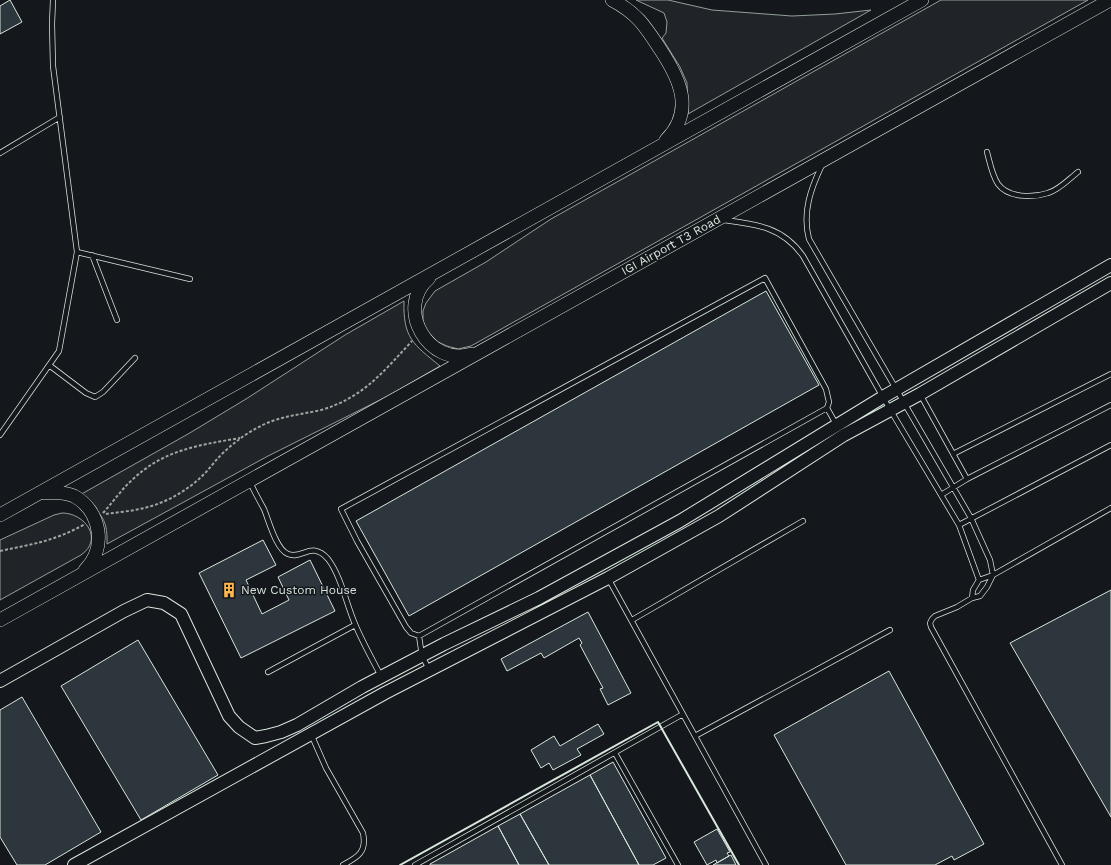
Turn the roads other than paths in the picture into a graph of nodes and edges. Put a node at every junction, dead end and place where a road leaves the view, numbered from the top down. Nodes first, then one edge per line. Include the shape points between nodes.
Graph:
1 (53, 0) edge
2 (612, 0) edge
3 (922, 0) edge
4 (1110, 0) edge
5 (60, 117) junction
6 (659, 147) junction
7 (986, 152) dead end
8 (0, 153) edge
9 (824, 159) junction
10 (1078, 172) dead end
11 (717, 219) junction
12 (77, 252) junction
13 (92, 256) junction
14 (1111, 265) edge
15 (437, 272) junction
16 (190, 279) dead end
17 (1111, 282) edge
18 (117, 320) dead end
19 (482, 351) junction
20 (135, 358) dead end
21 (49, 365) junction
22 (1111, 374) edge
23 (896, 389) junction
24 (920, 394) junction
25 (883, 397) junction
26 (904, 402) junction
27 (1111, 406) edge
28 (827, 408) junction
29 (890, 410) junction
30 (837, 425) junction
31 (0, 435) edge
32 (1111, 445) edge
33 (953, 454) junction
34 (967, 479) junction
35 (249, 481) junction
36 (954, 487) junction
37 (941, 495) junction
38 (30, 498) junction
39 (1111, 508) edge
40 (0, 515) edge
41 (972, 518) junction
42 (803, 521) dead end
43 (959, 525) junction
44 (993, 575) junction
45 (75, 578) junction
46 (608, 578) junction
47 (979, 580) junction
48 (972, 598) junction
49 (0, 620) edge
50 (632, 620) junction
51 (355, 625) junction
52 (890, 630) dead end
53 (419, 636) junction
54 (422, 656) junction
55 (429, 670) junction
56 (268, 672) dead end
57 (382, 677) junction
58 (0, 681) edge
59 (683, 714) junction
60 (311, 733) junction
61 (695, 736) junction
62 (615, 753) junction
63 (74, 865) edge
64 (343, 865) edge
65 (415, 865) edge
66 (678, 865) edge
67 (766, 865) edge
68 (1062, 865) edge

1 - 5 lane via 53,66
2 - 6 main road via 634,13 644,24 672,66 682,93 681,117 671,135
3 - 6 main road
4 - 9 main road, IGI Airport T3 Road
5 - 8 lane
5 - 12 lane
6 - 15 main road
7 - 10 lane via 999,186 1017,195 1048,193
9 - 11 main road, IGI Airport T3 Road
9 - 23 lane via 809,198 806,221 809,238
11 - 19 main road, IGI Airport T3 Road
11 - 25 lane via 764,227 796,246
12 - 13 lane
12 - 21 lane via 59,351
13 - 16 lane
13 - 18 lane
14 - 23 street
15 - 19 main road via 425,282 417,295 417,326 425,340 437,350 451,356 467,356
15 - 38 main road
17 - 24 street
19 - 35 main road
20 - 21 lane via 103,392 95,397 90,396
21 - 31 lane
22 - 33 lane
23 - 25 street
23 - 26 lane
24 - 26 street
24 - 33 lane
25 - 29 lane
25 - 30 street
26 - 29 street
26 - 36 lane
27 - 34 lane
28 - 30 lane
28 - 53 lane
28 - 53 lane via 829,402 826,389 765,278 341,509 406,627 411,633
29 - 37 lane
29 - 46 street via 844,435 718,516
30 - 54 street via 680,521 539,598
32 - 41 lane
33 - 34 lane
34 - 36 lane
35 - 45 main road
35 - 51 lane via 275,537 286,553 296,555 316,550 334,567
36 - 37 lane
36 - 41 lane
37 - 43 lane
38 - 40 main road
38 - 45 main road via 51,492 72,496 84,504 95,519 99,543 95,557 87,569
39 - 44 lane
41 - 43 lane
41 - 44 lane via 990,560
42 - 50 lane
43 - 47 lane
44 - 47 lane
44 - 48 lane via 980,596
45 - 49 main road
46 - 50 lane
46 - 55 street
47 - 48 lane
48 - 68 lane via 932,619 931,627
50 - 59 lane
51 - 56 lane
51 - 57 lane
52 - 61 lane
53 - 54 lane
54 - 55 lane
54 - 57 street
55 - 60 street
57 - 58 street via 297,725 255,738 229,716 180,614 164,603 147,600
59 - 61 lane
59 - 62 lane
60 - 63 street
60 - 64 lane via 326,768 363,833 363,849 359,855
61 - 67 lane
62 - 65 lane
62 - 66 lane

